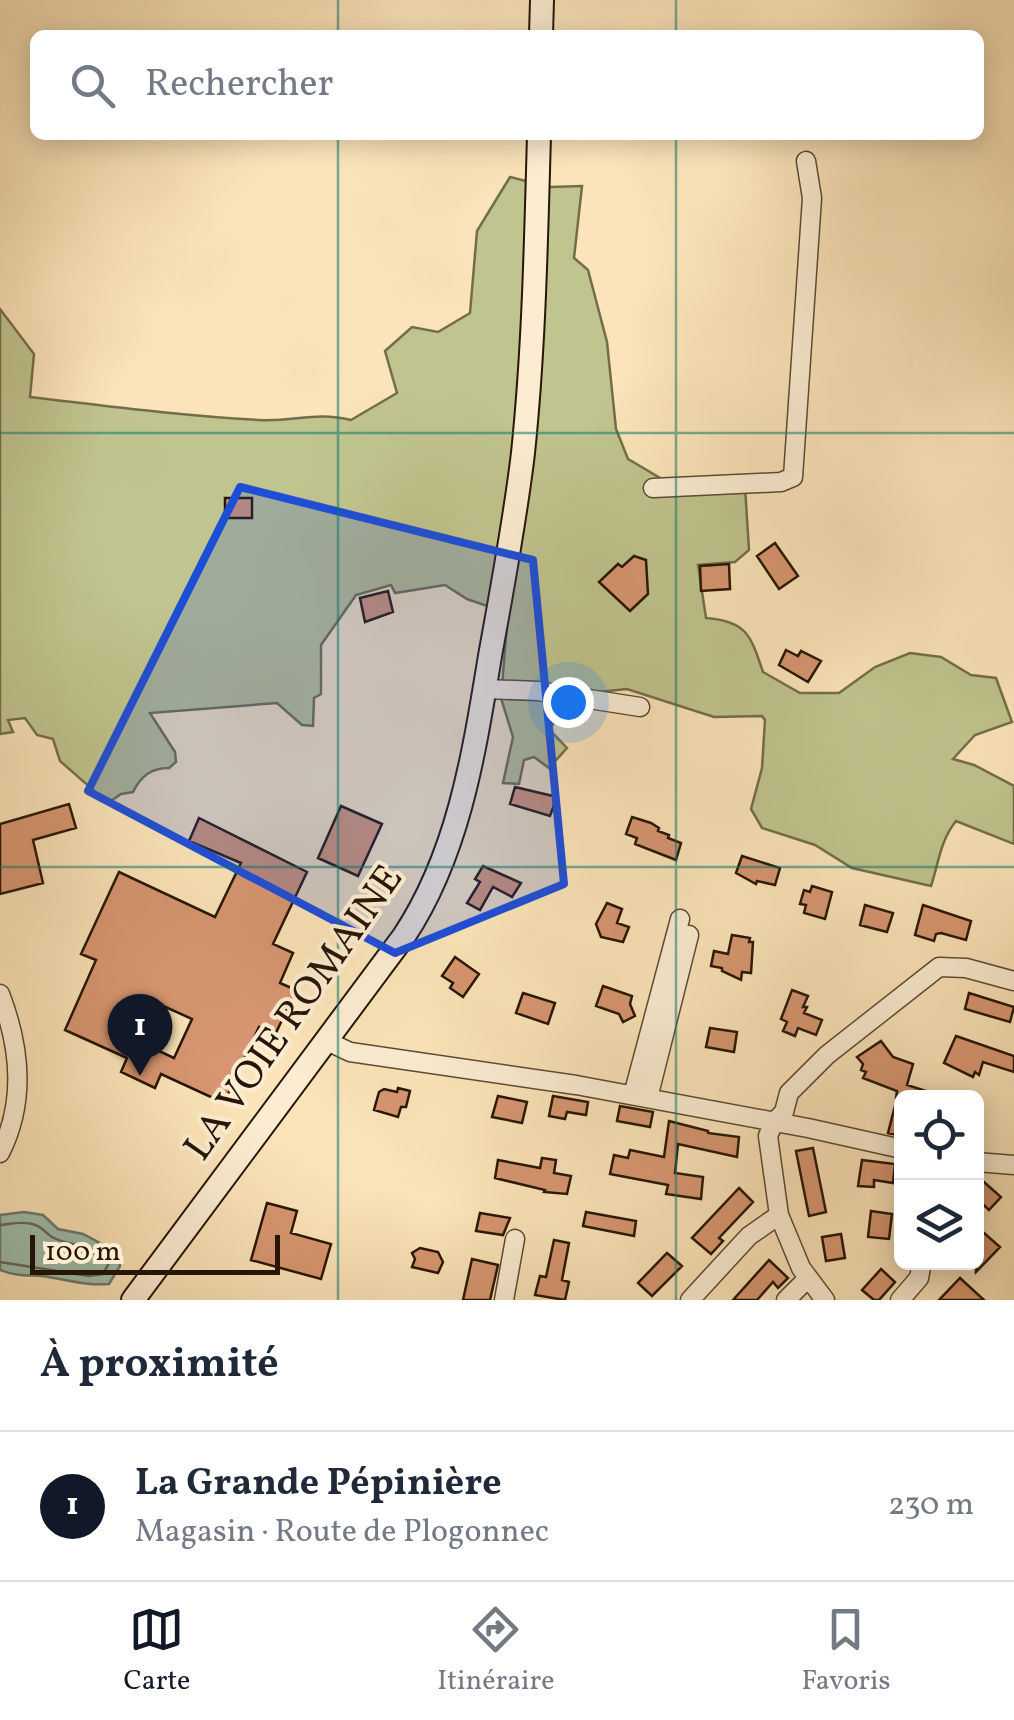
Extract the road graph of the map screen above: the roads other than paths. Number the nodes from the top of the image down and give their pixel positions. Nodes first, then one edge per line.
1 (542, 0) edge
2 (541, 30) edge
3 (538, 140) edge
4 (806, 161) dead end
5 (654, 488) dead end
6 (485, 689) junction
7 (640, 707) dead end
8 (684, 927) dead end
9 (1014, 981) edge
10 (0, 994) edge
11 (327, 1041) junction
12 (640, 1096) junction
13 (774, 1122) junction
14 (894, 1147) edge
15 (0, 1153) edge
16 (984, 1163) edge
17 (1014, 1165) edge
18 (779, 1215) junction
19 (516, 1239) dead end
20 (920, 1270) edge
21 (153, 1275) junction
22 (807, 1278) junction
23 (133, 1300) edge
24 (154, 1300) edge
25 (504, 1300) edge
26 (690, 1300) edge
27 (786, 1300) edge
28 (825, 1300) edge
29 (900, 1300) edge

1 - 2 street
3 - 6 street, LA VOIE ROMAINE
4 - 5 street
6 - 7 street
6 - 11 street, LA VOIE ROMAINE
8 - 12 street
9 - 13 street
10 - 15 street
11 - 12 street
11 - 21 street, LA VOIE ROMAINE
12 - 13 street
13 - 14 street
13 - 18 street
16 - 17 street
18 - 22 street
18 - 26 street
19 - 25 street
20 - 29 street
21 - 23 street, LA VOIE ROMAINE
21 - 24 street
22 - 27 street
22 - 28 street

